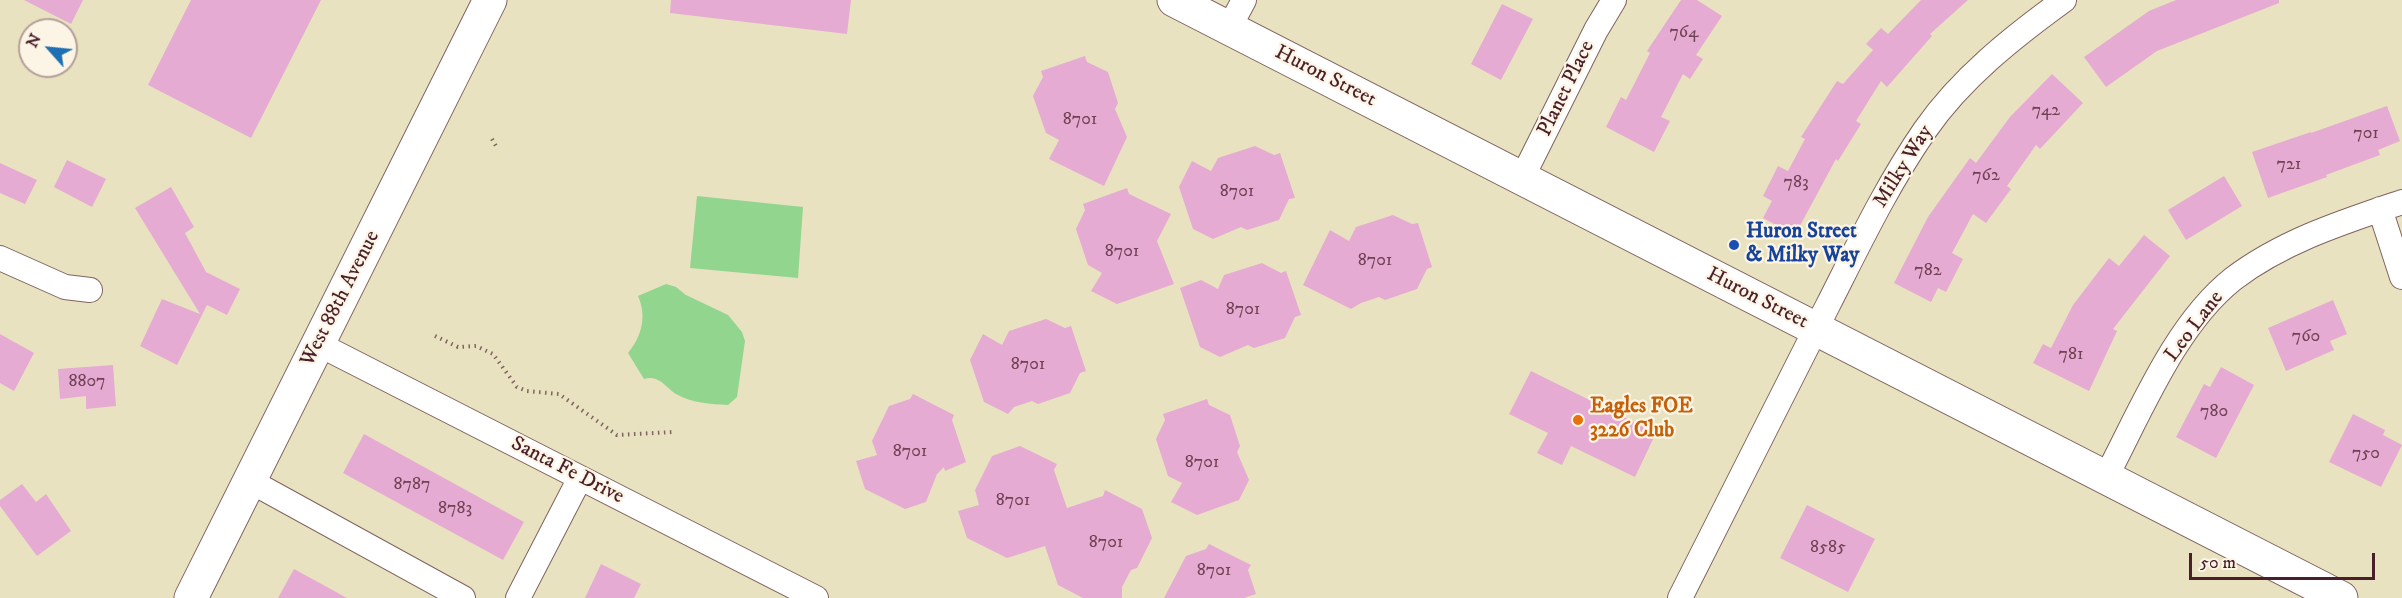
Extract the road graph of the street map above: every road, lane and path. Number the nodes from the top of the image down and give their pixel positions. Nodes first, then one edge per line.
1 (490, 0) edge
2 (1174, 0) edge
3 (1244, 0) edge
4 (1614, 0) edge
5 (2064, 0) edge
6 (1229, 28) junction
7 (492, 139) dead end
8 (496, 146) dead end
9 (1522, 178) junction
10 (2391, 205) edge
11 (0, 258) edge
12 (2402, 277) edge
13 (90, 290) dead end
14 (1815, 329) junction
15 (435, 336) dead end
16 (318, 344) junction
17 (673, 432) dead end
18 (2106, 477) junction
19 (580, 478) junction
20 (249, 481) junction
21 (191, 598) edge
22 (463, 598) edge
23 (518, 598) edge
24 (816, 598) edge
25 (1680, 598) edge
26 (2341, 598) edge

1 - 16 main road, West 88th Avenue
2 - 6 main road, Huron Street
3 - 6 street
4 - 9 street, Planet Place
5 - 14 street, Milky Way
6 - 9 main road, Huron Street
7 - 8 path
9 - 14 main road, Huron Street
10 - 12 street
10 - 18 street, Leo Lane
11 - 13 street
14 - 18 main road, Huron Street
14 - 25 street, Milky Way
15 - 17 path
16 - 19 street, Santa Fe Drive
16 - 20 main road, West 88th Avenue
18 - 26 main road, Huron Street
19 - 23 street
19 - 24 street, Santa Fe Drive
20 - 21 main road, West 88th Avenue
20 - 22 street

